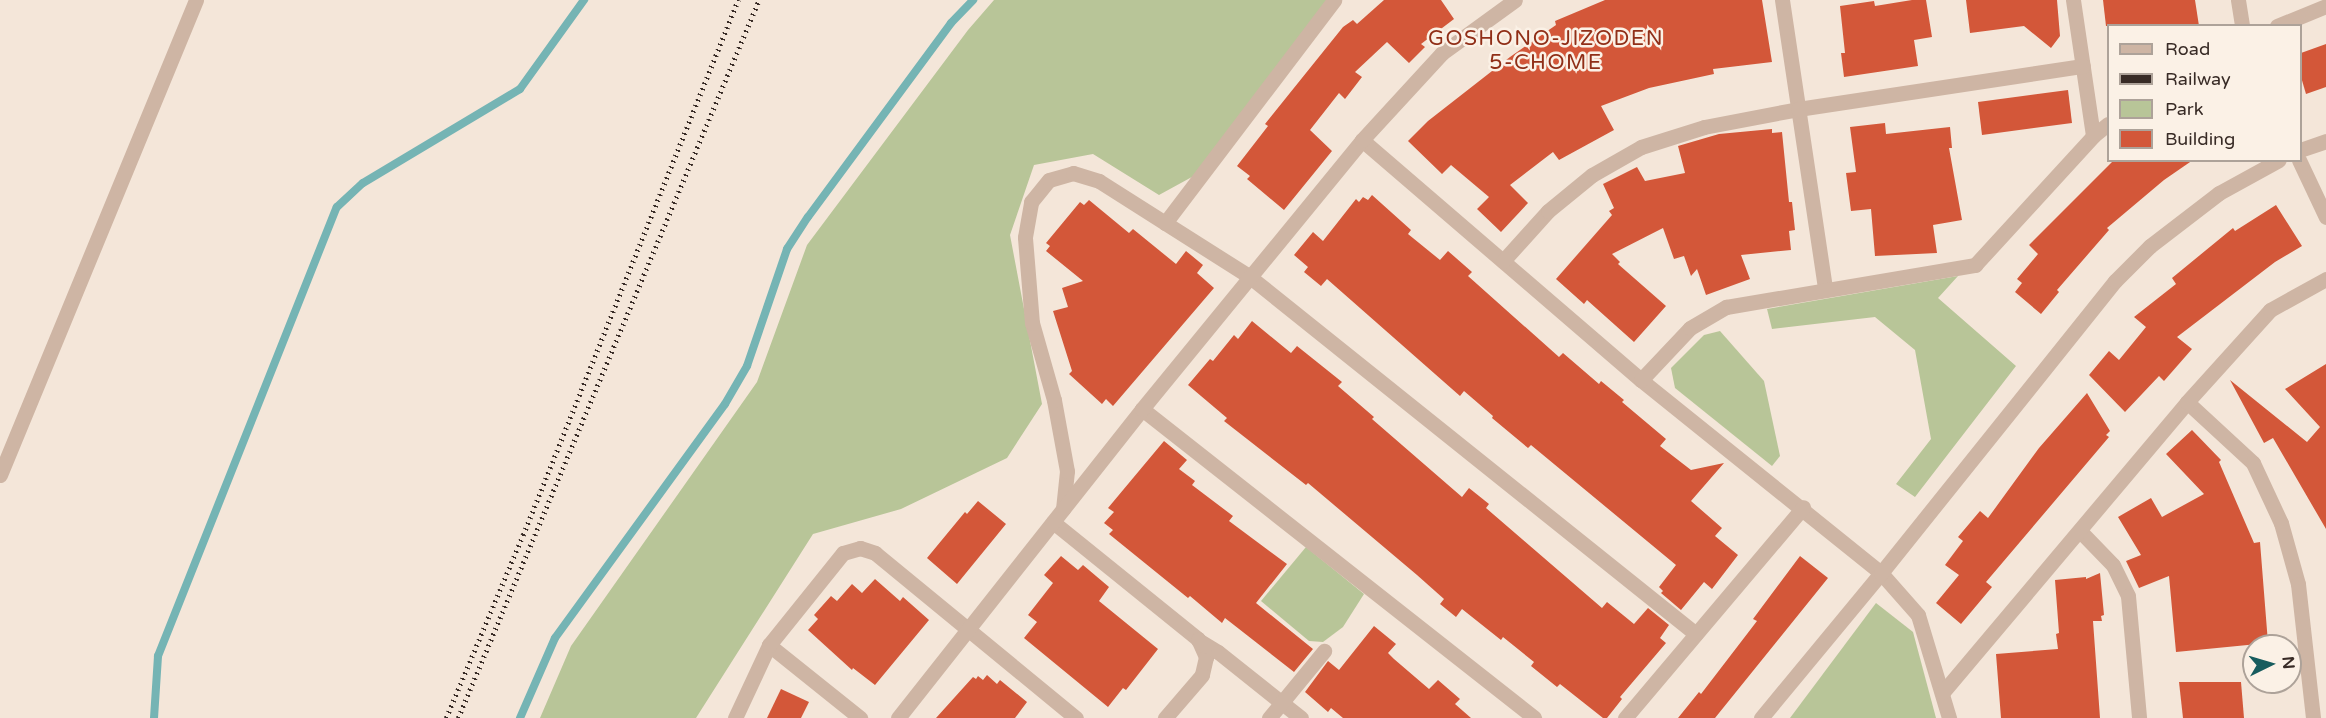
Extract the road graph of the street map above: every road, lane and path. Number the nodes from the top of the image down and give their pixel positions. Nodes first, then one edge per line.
1 (196, 0) edge
2 (1334, 0) edge
3 (1515, 0) edge
4 (1782, 0) edge
5 (2073, 0) edge
6 (2238, 0) edge
7 (2326, 6) edge
8 (2242, 24) edge
9 (2282, 24) edge
10 (2083, 66) junction
11 (1798, 109) junction
12 (2107, 126) edge
13 (2093, 136) junction
14 (1362, 140) junction
15 (2326, 141) edge
16 (2302, 150) edge
17 (2275, 162) edge
18 (2300, 162) edge
19 (2326, 217) edge
20 (1165, 223) junction
21 (1503, 261) junction
22 (1250, 277) junction
23 (2326, 279) edge
24 (1825, 289) junction
25 (1641, 380) junction
26 (2187, 402) junction
27 (1142, 409) junction
28 (0, 475) edge
29 (1803, 507) junction
30 (1063, 510) junction
31 (1053, 522) junction
32 (2080, 531) junction
33 (1881, 573) junction
34 (966, 630) junction
35 (1696, 634) junction
36 (1198, 639) junction
37 (769, 645) junction
38 (1324, 651) dead end
39 (1943, 692) junction
40 (1282, 702) junction
41 (735, 718) edge
42 (860, 718) edge
43 (898, 718) edge
44 (1076, 718) edge
45 (1165, 718) edge
46 (1269, 718) edge
47 (1301, 718) edge
48 (1534, 718) edge
49 (1626, 718) edge
50 (1761, 718) edge
51 (1949, 718) edge
52 (2139, 718) edge
53 (2313, 718) edge

1 - 28 street
2 - 20 street
3 - 14 street
4 - 11 street
5 - 10 street
6 - 8 street
7 - 9 street
10 - 11 street
10 - 13 street
11 - 21 street
11 - 24 street
12 - 13 street
13 - 24 street
14 - 21 street
14 - 22 street
15 - 16 street
17 - 33 street
18 - 19 street
20 - 22 street
20 - 30 street
21 - 25 street
22 - 27 street
22 - 35 street
23 - 26 street
24 - 25 street
25 - 29 street
26 - 32 street
26 - 53 street
27 - 30 street
27 - 48 street
29 - 33 street
29 - 35 street
30 - 31 street
31 - 34 street
31 - 36 street
32 - 39 street
32 - 52 street
33 - 39 street
33 - 50 street
34 - 37 street
34 - 43 street
34 - 44 street
35 - 49 street
36 - 40 street
36 - 45 street
37 - 41 street
37 - 42 street
38 - 40 street
39 - 51 street
40 - 46 street
40 - 47 street

